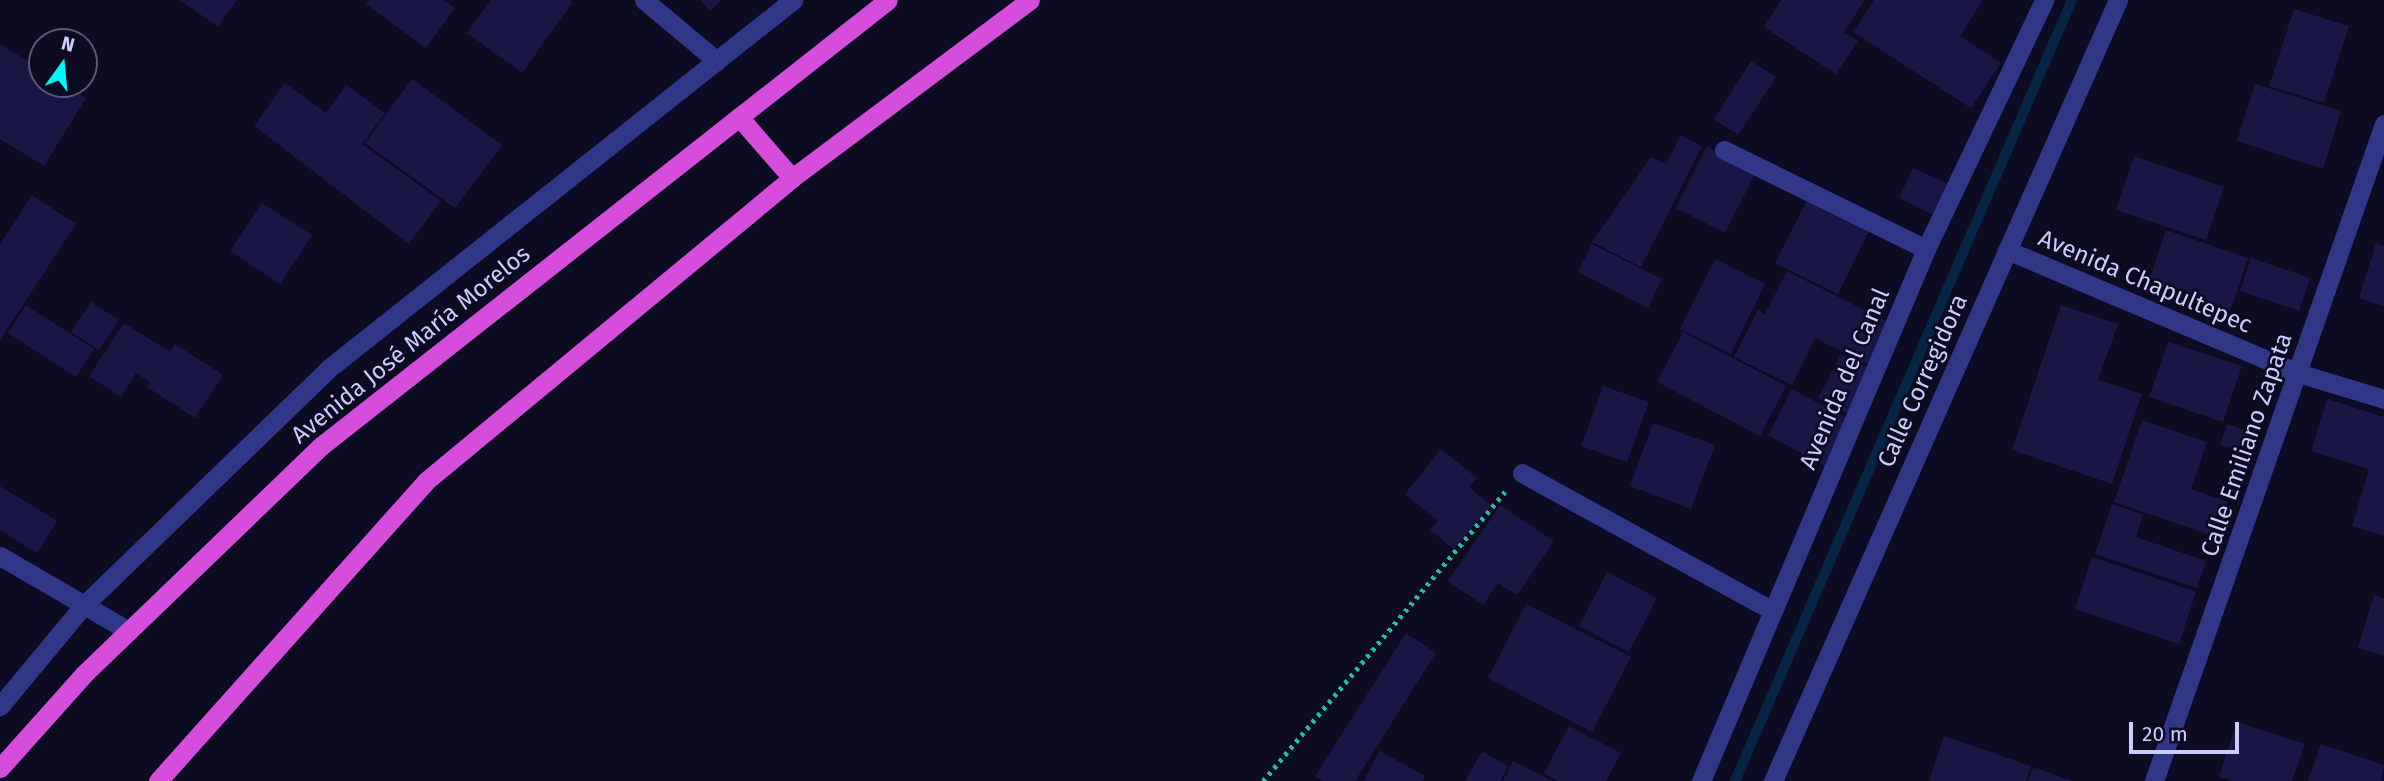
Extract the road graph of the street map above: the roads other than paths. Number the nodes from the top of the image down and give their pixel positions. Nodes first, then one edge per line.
1 (644, 0) edge
2 (793, 0) edge
3 (888, 0) edge
4 (1030, 0) edge
5 (2044, 0) edge
6 (2118, 0) edge
7 (717, 61) junction
8 (739, 117) junction
9 (2384, 124) edge
10 (1724, 149) dead end
11 (792, 178) junction
12 (1926, 249) junction
13 (2007, 250) junction
14 (2298, 373) junction
15 (2384, 398) edge
16 (1522, 473) road end
17 (0, 556) edge
18 (84, 605) junction
19 (1773, 611) junction
20 (128, 631) junction
21 (0, 706) edge
22 (0, 768) edge
23 (1776, 780) edge
24 (158, 781) edge
25 (1701, 781) edge
26 (2154, 781) edge

1 - 7 street
2 - 7 street, Avenida José María Morelos
3 - 8 highway, Avenida José María Morelos
4 - 11 highway
5 - 12 street, Avenida del Canal
6 - 13 street, Calle Corregidora
7 - 18 street, Avenida José María Morelos
8 - 11 highway
8 - 20 highway, Avenida José María Morelos
9 - 14 street, Calle Emiliano Zapata
10 - 12 street
11 - 24 highway
12 - 19 street, Avenida del Canal
13 - 14 street, Avenida Chapultepec
13 - 23 street, Calle Corregidora
14 - 15 street, Avenida Chapultepec
14 - 26 street, Calle Emiliano Zapata
16 - 19 street
17 - 18 street
18 - 20 street
18 - 21 street, Avenida José María Morelos
19 - 25 street, Avenida del Canal
20 - 22 highway, Avenida José María Morelos

